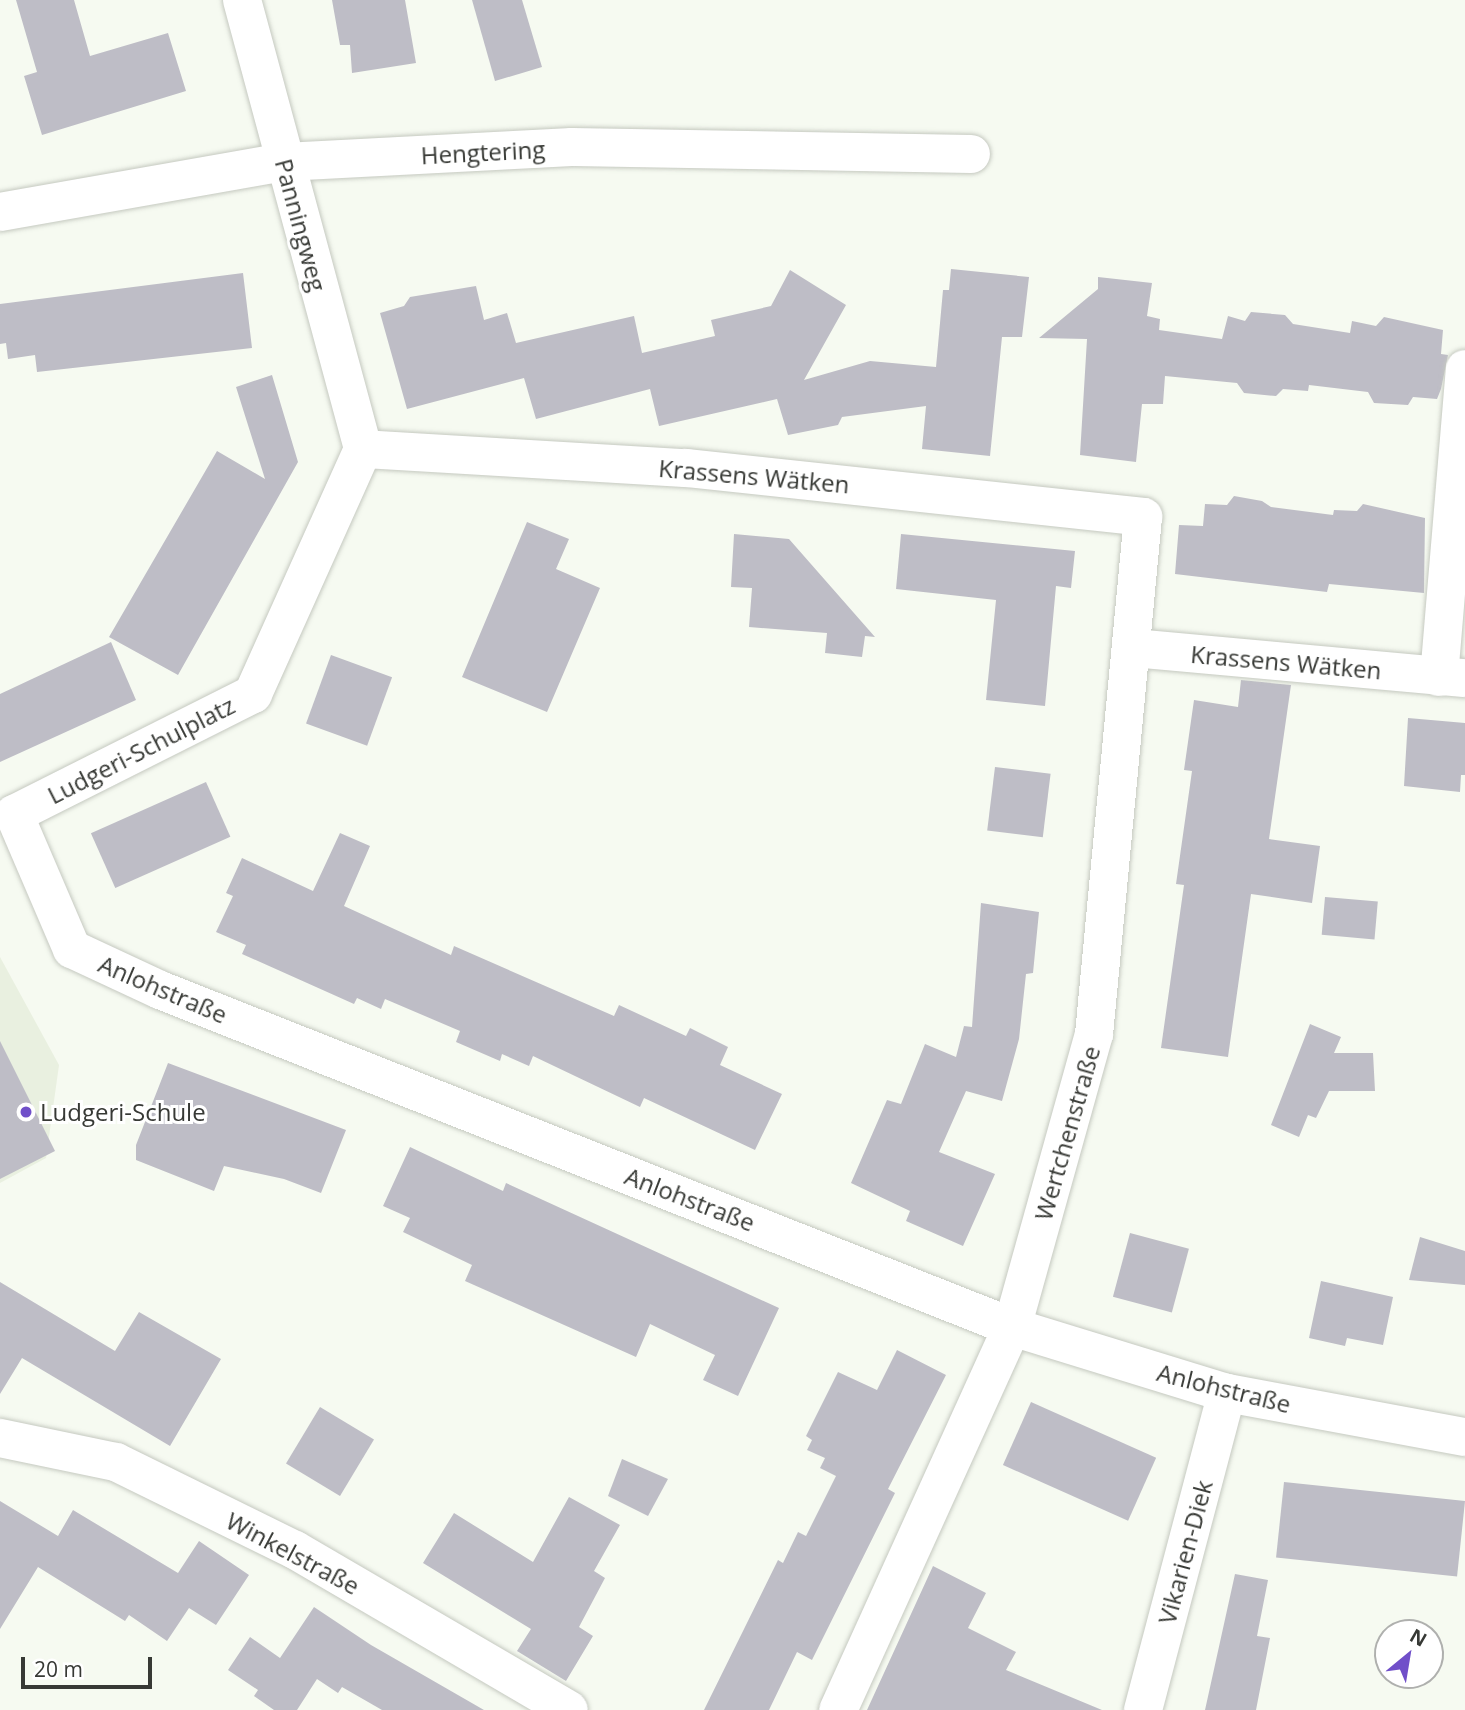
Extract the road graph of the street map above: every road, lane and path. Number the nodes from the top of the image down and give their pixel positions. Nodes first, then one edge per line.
1 (242, 0) edge
2 (971, 154) dead end
3 (284, 162) junction
4 (0, 212) edge
5 (1465, 369) edge
6 (363, 449) junction
7 (1143, 517) joint
8 (1133, 648) junction
9 (1452, 678) edge
10 (14, 814) joint
11 (1012, 1327) junction
12 (1227, 1393) junction
13 (1465, 1437) edge
14 (0, 1438) edge
15 (569, 1710) edge
16 (838, 1710) edge
17 (1143, 1710) edge

1 - 3 street, Panningweg
2 - 3 street, Hengtering
3 - 4 street, Hengtering
3 - 6 street, Panningweg
5 - 9 street, Krassens Wätken
6 - 7 street, Krassens Wätken
6 - 10 street, Ludgeri-Schulplatz
7 - 8 street, Wertchenstraße
8 - 9 street, Krassens Wätken
8 - 11 street, Wertchenstraße
10 - 11 street, Anlohstraße
11 - 12 street, Anlohstraße
11 - 16 street, Wertchenstraße
12 - 13 street, Anlohstraße
12 - 17 street, Vikarien-Diek
14 - 15 street, Winkelstraße

